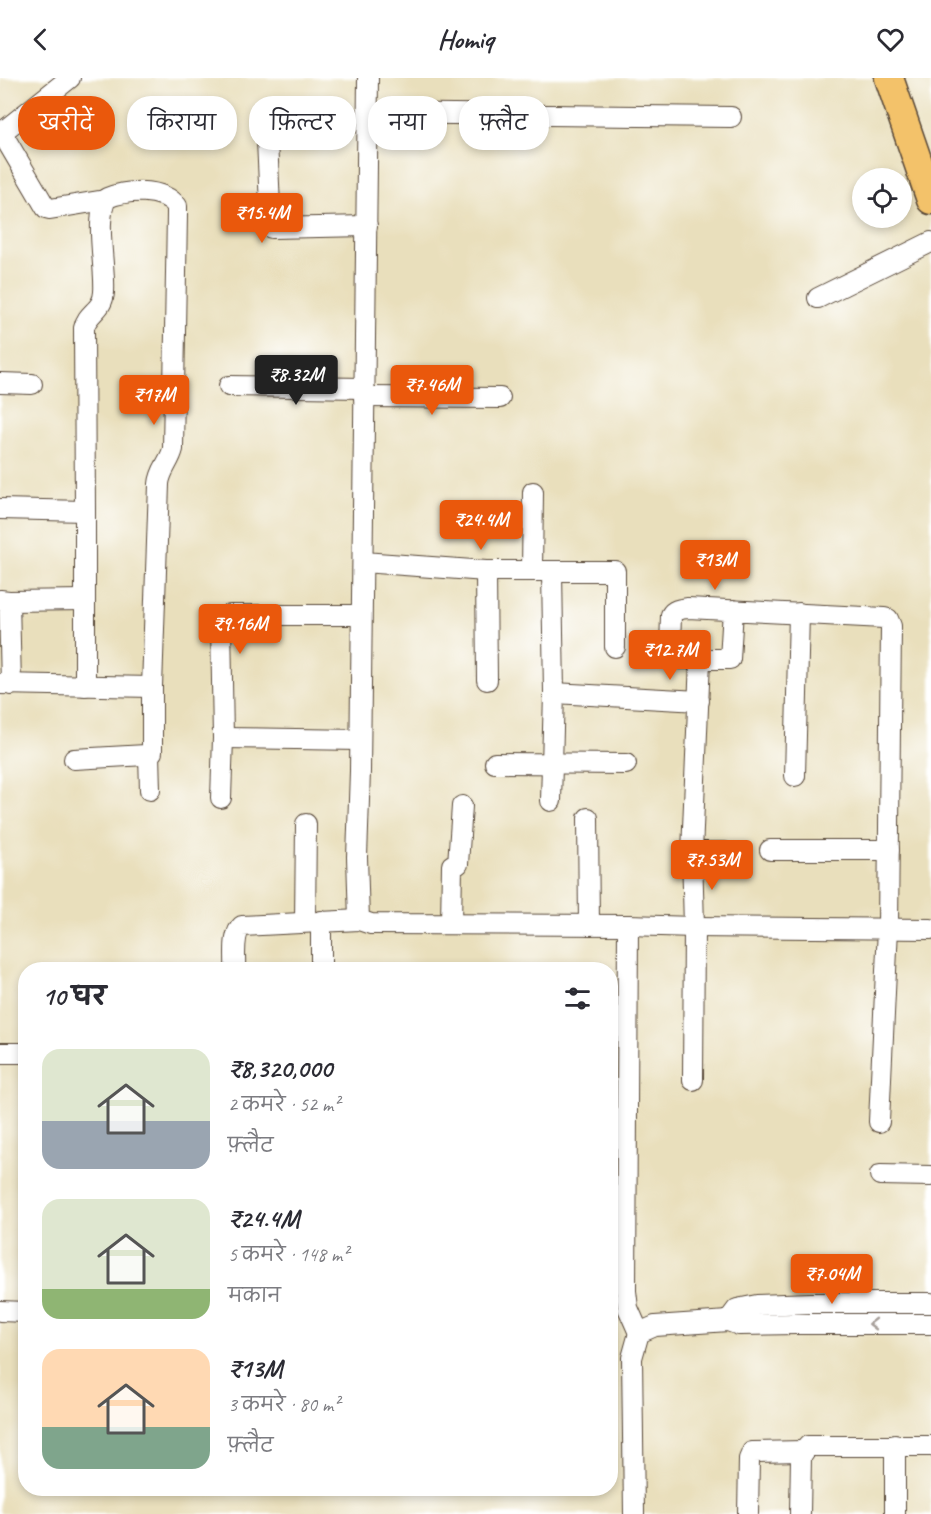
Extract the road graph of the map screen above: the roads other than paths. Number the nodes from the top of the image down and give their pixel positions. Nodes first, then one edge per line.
1 (70, 78) edge
2 (368, 78) edge
3 (889, 78) edge
4 (905, 78) edge
5 (368, 96) edge
6 (368, 113) edge
7 (447, 114) edge
8 (731, 117) dead end
9 (1, 134) edge
10 (267, 150) edge
11 (931, 155) edge
12 (105, 200) junction
13 (931, 200) edge
14 (367, 226) junction
15 (931, 242) edge
16 (818, 298) dead end
17 (0, 382) edge
18 (32, 384) dead end
19 (229, 386) dead end
20 (364, 392) junction
21 (500, 398) dead end
22 (533, 492) dead end
23 (0, 509) edge
24 (85, 511) junction
25 (363, 562) junction
26 (486, 570) junction
27 (532, 571) junction
28 (552, 572) junction
29 (84, 600) junction
30 (5, 601) edge
31 (733, 610) junction
32 (800, 613) junction
33 (361, 615) junction
34 (615, 647) dead end
35 (700, 660) junction
36 (487, 680) dead end
37 (5, 684) edge
38 (85, 686) junction
39 (152, 687) junction
40 (554, 693) junction
41 (699, 701) junction
42 (223, 738) junction
43 (360, 740) junction
44 (149, 754) junction
45 (74, 759) dead end
46 (495, 763) dead end
47 (552, 763) junction
48 (626, 764) dead end
49 (795, 776) dead end
50 (150, 790) dead end
51 (221, 798) dead end
52 (551, 801) dead end
53 (462, 806) dead end
54 (588, 818) dead end
55 (306, 824) dead end
56 (770, 850) dead end
57 (889, 850) junction
58 (692, 852) junction
59 (724, 852) dead end
60 (359, 920) junction
61 (313, 922) junction
62 (451, 924) junction
63 (589, 925) junction
64 (628, 925) junction
65 (694, 927) junction
66 (888, 928) junction
67 (931, 929) edge
68 (236, 962) edge
69 (320, 962) edge
70 (0, 1053) edge
71 (18, 1053) edge
72 (693, 1080) dead end
73 (879, 1122) dead end
74 (880, 1175) dead end
75 (931, 1176) edge
76 (619, 1235) edge
77 (931, 1303) edge
78 (0, 1311) edge
79 (18, 1312) edge
80 (728, 1321) junction
81 (931, 1324) edge
82 (639, 1333) junction
83 (895, 1445) junction
84 (931, 1446) edge
85 (803, 1451) junction
86 (634, 1514) edge
87 (748, 1514) edge
88 (800, 1514) edge
89 (895, 1514) edge

1 - 9 street
2 - 5 street
3 - 13 highway
4 - 11 highway
6 - 14 street
7 - 8 street
9 - 12 street
10 - 14 street
12 - 24 street
12 - 39 street
14 - 20 street
15 - 16 street
17 - 18 street
19 - 20 street
20 - 21 street
20 - 25 street
22 - 27 street
23 - 24 street
24 - 29 street
25 - 26 street
25 - 33 street
26 - 27 street
26 - 36 street
27 - 28 street
28 - 34 street
28 - 40 street
29 - 30 street
29 - 38 street
30 - 37 street
31 - 32 street
31 - 35 street
31 - 35 street
32 - 49 street
32 - 57 street
33 - 42 street
33 - 43 street
35 - 41 street
37 - 38 street
38 - 39 street
39 - 44 street
40 - 41 street
40 - 47 street
41 - 58 street
42 - 43 street
42 - 51 street
43 - 60 street
44 - 45 street
44 - 50 street
46 - 47 street
47 - 48 street
47 - 52 street
53 - 62 street
54 - 63 street
55 - 61 street
56 - 57 street
57 - 66 street
58 - 59 street
58 - 65 street
60 - 61 street
60 - 62 street
61 - 68 street
61 - 69 street
62 - 63 street
63 - 64 street
64 - 65 street
64 - 76 street
65 - 66 street
65 - 72 street
66 - 67 street
66 - 73 street
70 - 71 street
74 - 75 street
76 - 82 street
77 - 80 street
78 - 79 street
81 -> 80 street
80 - 82 street
82 - 86 street
83 - 84 street
83 - 85 street
83 - 89 street
85 - 87 street
85 - 88 street

